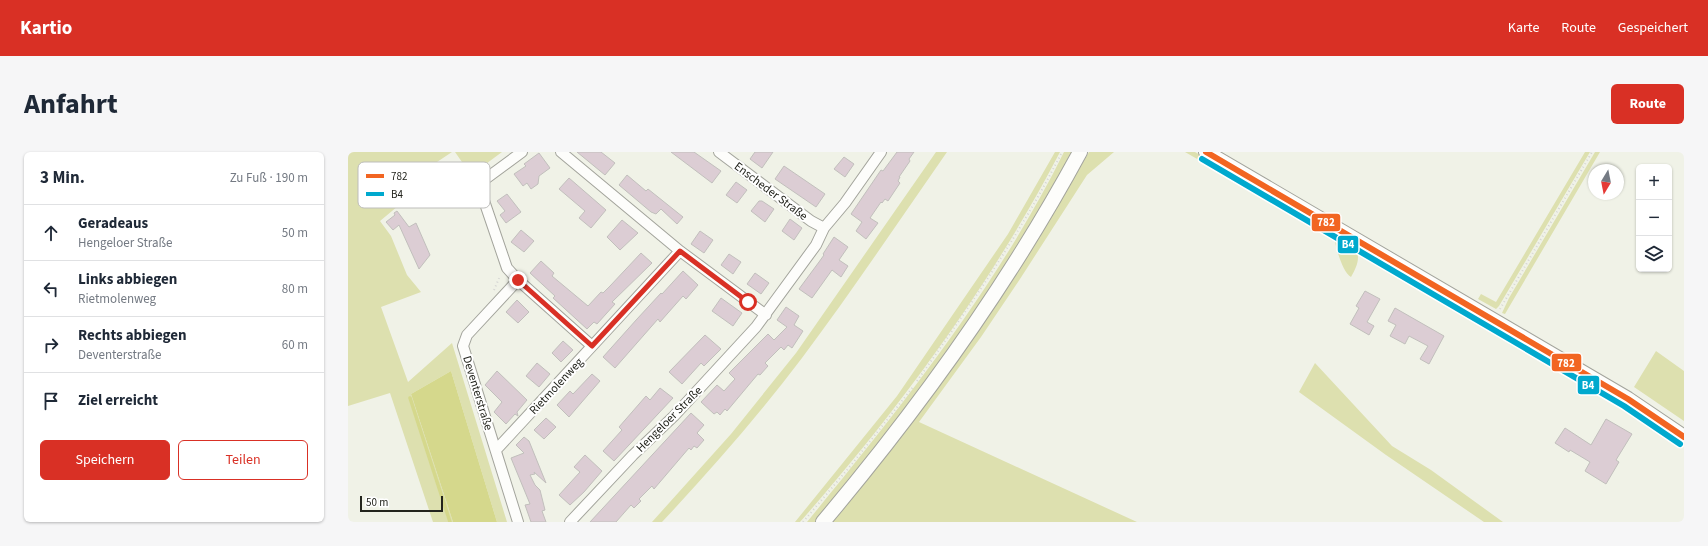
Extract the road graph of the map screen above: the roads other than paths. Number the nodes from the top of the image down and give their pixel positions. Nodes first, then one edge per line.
1 (522, 152) edge
2 (561, 152) edge
3 (719, 152) edge
4 (881, 152) edge
5 (1080, 152) edge
6 (1206, 152) edge
7 (490, 176) edge
8 (486, 208) edge
9 (824, 228) junction
10 (680, 251) junction
11 (518, 280) junction
12 (766, 315) junction
13 (592, 346) junction
14 (1684, 437) edge
15 (496, 450) junction
16 (518, 522) edge
17 (570, 522) edge
18 (823, 522) edge

1 - 7 street
2 - 10 street
3 - 9 street, Enscheder Straße
4 - 9 street
5 - 18 main road
6 - 14 main road
8 - 11 street
9 - 12 street, Hengeloer Straße
10 - 12 street
10 - 13 street, Rietmolenweg
11 - 13 street
11 - 15 street, Deventerstraße
12 - 17 street, Hengeloer Straße
13 - 15 street, Rietmolenweg
15 - 16 street, Deventerstraße

